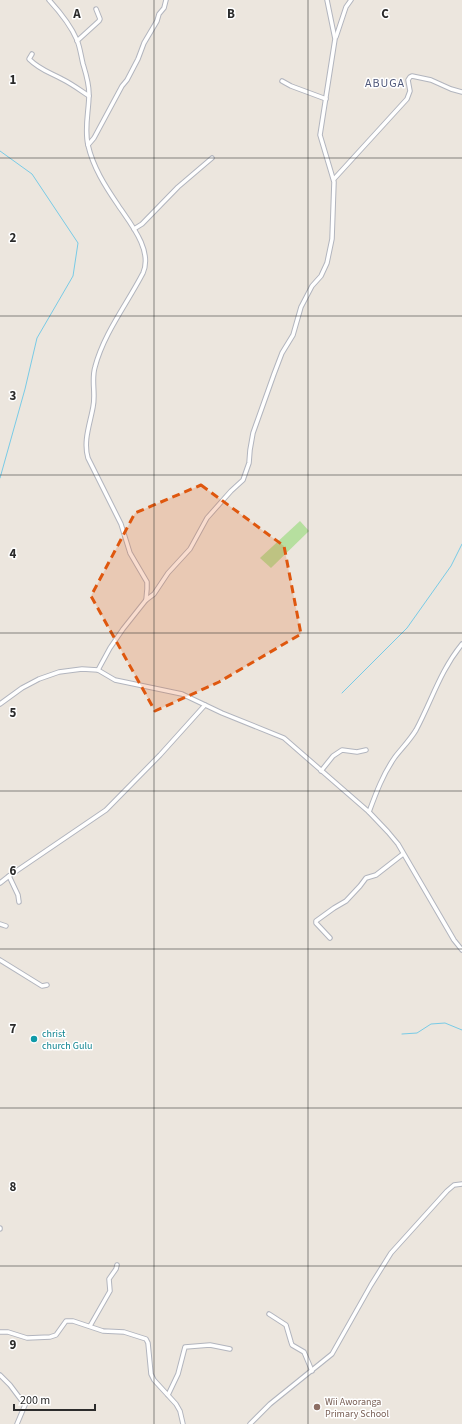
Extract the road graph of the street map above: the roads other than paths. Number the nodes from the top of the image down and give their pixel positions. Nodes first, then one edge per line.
1 (49, 0) edge
2 (166, 0) edge
3 (327, 0) edge
4 (351, 0) edge
5 (96, 9) dead end
6 (335, 39) junction
7 (77, 41) junction
8 (32, 54) dead end
9 (282, 81) dead end
10 (462, 92) edge
11 (89, 96) junction
12 (326, 99) junction
13 (88, 145) junction
14 (212, 158) dead end
15 (334, 179) junction
16 (134, 229) junction
17 (146, 600) junction
18 (462, 644) edge
19 (98, 670) junction
20 (0, 704) edge
21 (205, 705) junction
22 (366, 750) dead end
23 (321, 771) junction
24 (369, 812) junction
25 (403, 854) junction
26 (9, 876) junction
27 (0, 883) edge
28 (19, 902) dead end
29 (0, 924) edge
30 (6, 926) dead end
31 (330, 938) dead end
32 (462, 950) edge
33 (0, 960) edge
34 (47, 985) dead end
35 (462, 1184) edge
36 (117, 1265) dead end
37 (269, 1314) dead end
38 (90, 1326) junction
39 (0, 1332) edge
40 (230, 1349) dead end
41 (312, 1371) junction
42 (0, 1376) edge
43 (168, 1395) junction
44 (17, 1424) edge
45 (183, 1424) edge
46 (250, 1424) edge

1 - 7 street
2 - 13 street
3 - 6 street
4 - 6 street
5 - 7 street
6 - 12 street
7 - 11 street
8 - 11 street
9 - 12 street
10 - 15 street
11 - 13 street
12 - 15 street
13 - 16 street
14 - 16 street
15 - 17 street
16 - 17 street
17 - 19 street
18 - 24 street
19 - 20 street
19 - 21 street
21 - 23 street
21 - 26 street
22 - 23 street
23 - 24 street
24 - 25 street
25 - 31 street
25 - 32 street
26 - 27 street
26 - 28 street
29 - 30 street
33 - 34 street
35 - 41 street
36 - 38 street
37 - 41 street
38 - 39 street
38 - 43 street
40 - 43 street
41 - 46 street
42 - 44 street
43 - 45 street

